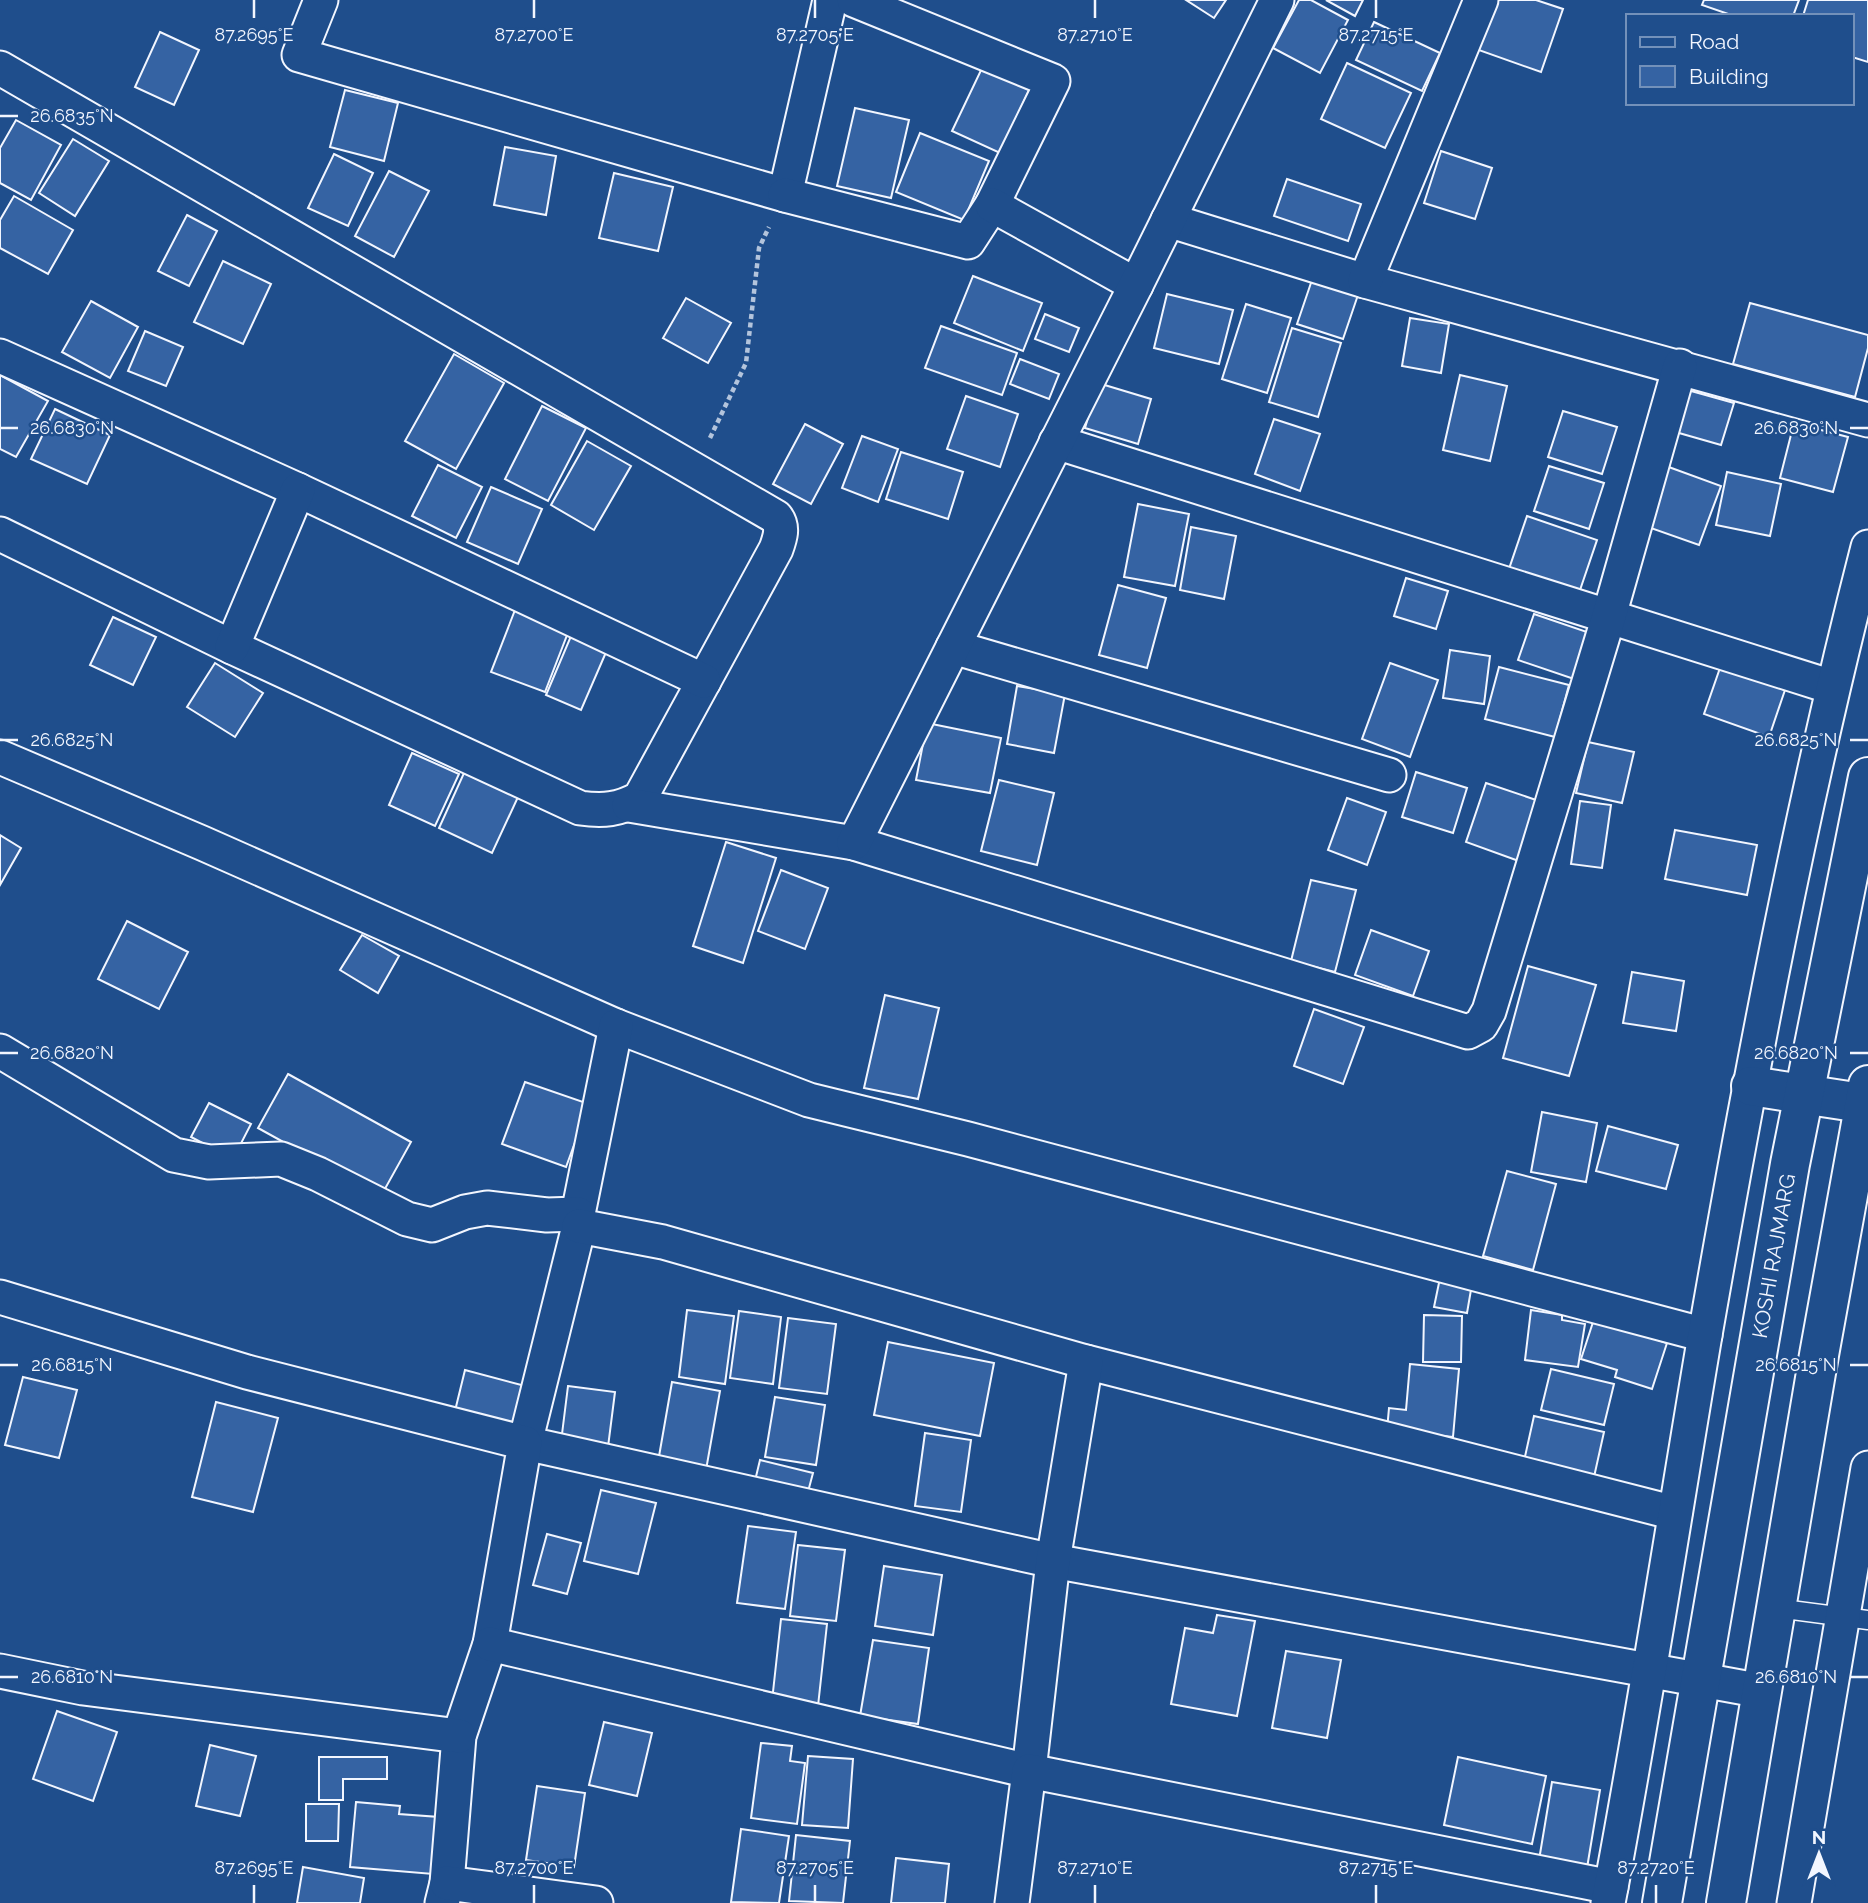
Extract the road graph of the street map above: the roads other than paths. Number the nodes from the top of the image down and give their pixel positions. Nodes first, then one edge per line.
1 (321, 0) edge
2 (830, 0) edge
3 (855, 0) edge
4 (1277, 0) edge
5 (1480, 0) edge
6 (0, 68) edge
7 (785, 195) junction
8 (992, 205) junction
9 (1168, 219) junction
10 (1365, 281) junction
11 (1136, 285) junction
12 (0, 356) edge
13 (1681, 366) junction
14 (1868, 420) edge
15 (1056, 442) junction
16 (298, 490) junction
17 (0, 534) edge
18 (1868, 547) edge
19 (1609, 616) junction
20 (232, 647) junction
21 (953, 647) junction
22 (704, 681) junction
23 (1832, 687) junction
24 (0, 757) edge
25 (1389, 775) dead end
26 (1868, 777) edge
27 (629, 805) junction
28 (854, 843) junction
29 (616, 1026) junction
30 (0, 1051) edge
31 (1751, 1086) junction
32 (1803, 1094) junction
33 (1867, 1097) edge
34 (578, 1220) junction
35 (0, 1297) edge
36 (1705, 1335) junction
37 (1086, 1362) junction
38 (526, 1443) junction
39 (1868, 1468) edge
40 (1675, 1513) junction
41 (1053, 1562) junction
42 (1776, 1608) junction
43 (1855, 1618) edge
44 (489, 1644) junction
45 (0, 1671) edge
46 (1648, 1671) junction
47 (1701, 1681) junction
48 (1762, 1691) junction
49 (459, 1736) junction
50 (1029, 1771) junction
51 (444, 1893) edge
52 (1609, 1895) edge
53 (596, 1903) edge
54 (1012, 1903) edge
55 (1662, 1903) edge
56 (1726, 1903) edge
57 (1794, 1903) edge

1 - 7 street
2 - 7 street
3 - 8 street
4 - 9 street
5 - 10 street
6 - 22 street
7 - 8 street
8 - 11 street
9 - 10 street
9 - 11 street
10 - 13 street
11 - 15 street
12 - 16 street
13 - 14 street
13 - 19 street
15 - 19 street
15 - 21 street
16 - 20 street
16 - 22 street
17 - 20 street
18 - 23 street
19 - 23 street
19 - 28 street
20 - 27 street
21 - 25 street
21 - 28 street
22 - 27 street
23 - 31 street
24 - 29 street
26 - 32 main road, KOSHI RAJMARG
27 - 28 street
29 - 34 street
29 - 36 street
30 - 34 street
31 - 32 main road
31 - 36 street
32 - 33 main road
32 - 47 main road, KOSHI RAJMARG
33 - 42 main road
34 - 37 street
34 - 38 street
35 - 38 street
36 - 40 street
37 - 40 street
37 - 41 street
38 - 41 street
38 - 44 street
39 - 43 street
40 - 46 street
41 - 46 street
41 - 50 street
42 - 43 lane
42 - 48 main road
43 - 57 street
44 - 49 street
44 - 50 street
45 - 49 street
46 - 47 street
46 - 52 street
47 - 48 street
47 - 55 main road, KOSHI RAJMARG
48 - 56 main road
49 - 51 street
50 - 52 street
50 - 54 street
51 - 53 street

